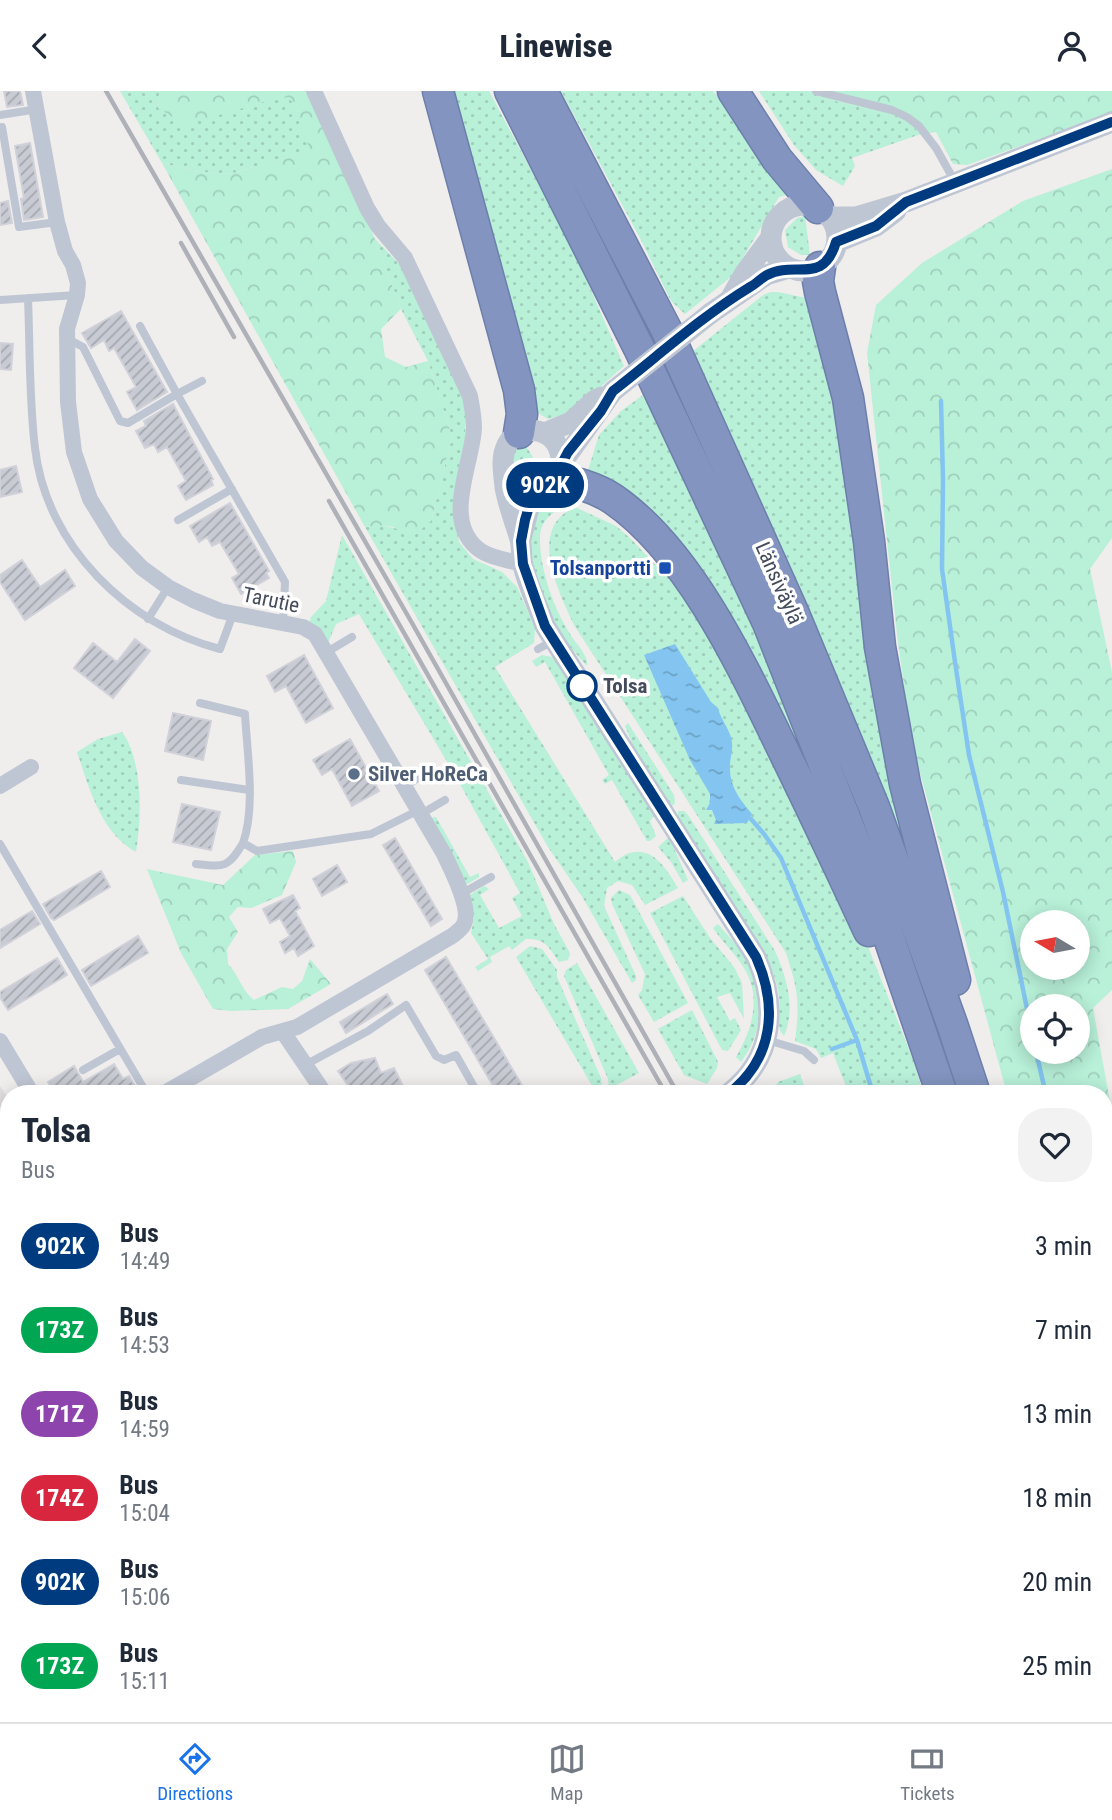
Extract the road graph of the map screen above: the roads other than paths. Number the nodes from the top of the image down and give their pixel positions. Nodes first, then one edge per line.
1 (33, 91) edge
2 (314, 91) edge
3 (438, 91) edge
4 (510, 91) edge
5 (542, 91) edge
6 (733, 91) edge
7 (816, 91) edge
8 (38, 109) junction
9 (0, 115) edge
10 (1112, 121) edge
11 (2, 127) dead end
12 (955, 182) junction
13 (906, 202) junction
14 (824, 212) junction
15 (57, 222) junction
16 (770, 239) junction
17 (836, 242) junction
18 (820, 267) junction
19 (789, 268) junction
20 (77, 295) junction
21 (28, 298) junction
22 (731, 298) junction
23 (0, 300) edge
24 (140, 326) dead end
25 (67, 339) junction
26 (201, 381) dead end
27 (613, 391) junction
28 (177, 394) junction
29 (532, 433) junction
30 (504, 465) junction
31 (551, 476) junction
32 (232, 489) junction
33 (178, 520) dead end
34 (521, 541) junction
35 (523, 564) junction
36 (168, 587) junction
37 (233, 614) junction
38 (148, 619) junction
39 (283, 624) junction
40 (352, 637) dead end
41 (327, 652) junction
42 (200, 703) dead end
43 (31, 767) dead end
44 (431, 770) dead end
45 (181, 780) dead end
46 (0, 786) edge
47 (405, 786) junction
48 (248, 790) junction
49 (445, 800) dead end
50 (420, 812) junction
51 (243, 843) junction
52 (0, 844) edge
53 (196, 864) dead end
54 (491, 877) dead end
55 (461, 894) junction
56 (283, 1032) junction
57 (766, 1040) junction
58 (0, 1041) edge
59 (120, 1049) junction
60 (814, 1060) dead end
61 (305, 1065) junction
62 (83, 1070) dead end
63 (27, 1085) edge
64 (142, 1085) edge
65 (188, 1085) edge
66 (314, 1085) edge
67 (473, 1085) edge
68 (737, 1085) edge
69 (940, 1085) edge
70 (940, 1085) edge
71 (974, 1085) edge
72 (976, 1085) edge

1 - 8 street, Tarutie
2 - 35 street
3 - 29 highway
4 - 69 highway, Länsiväylä
5 - 71 highway, Länsiväylä
6 - 14 highway
7 - 12 lane
8 - 9 lane
8 - 15 street, Tarutie
10 - 12 street
11 - 15 lane
12 - 13 street
13 - 14 street
13 - 17 street
14 - 16 street
14 - 17 street
15 - 20 street, Tarutie
16 - 19 street
16 - 22 street
17 - 18 street
18 - 19 street
18 - 72 highway
19 - 22 street
20 - 21 lane
20 - 25 street, Tarutie
21 - 23 lane
21 - 38 lane
22 - 27 street, bridge
24 - 28 lane
25 - 28 lane
25 - 36 street, Tarutie
26 - 28 lane
27 - 29 street
27 - 31 street
28 - 32 lane
29 - 30 street
29 - 31 street
30 - 31 street
30 - 34 street
31 - 34 street
31 - 70 highway
32 - 33 lane
32 - 39 lane
34 - 35 street
35 - 57 street
36 - 37 street, Tarutie
36 - 38 lane
37 - 38 lane
37 - 39 street, Tarutie
39 - 41 street, Tarutie
40 - 41 lane
41 - 47 street, Tarutie
42 - 48 lane
43 - 46 street
44 - 47 lane
45 - 48 lane
47 - 50 street, Tarutie
48 - 51 lane
49 - 50 lane
50 - 51 lane
50 - 55 street, Tarutie
51 - 53 lane
52 - 59 lane
54 - 55 lane
55 - 56 street, Tarutie
56 - 61 street
56 - 65 street, Tarutie
57 - 60 lane
57 - 68 street
58 - 63 street
59 - 62 lane
59 - 64 lane
61 - 66 street
61 - 67 lane

